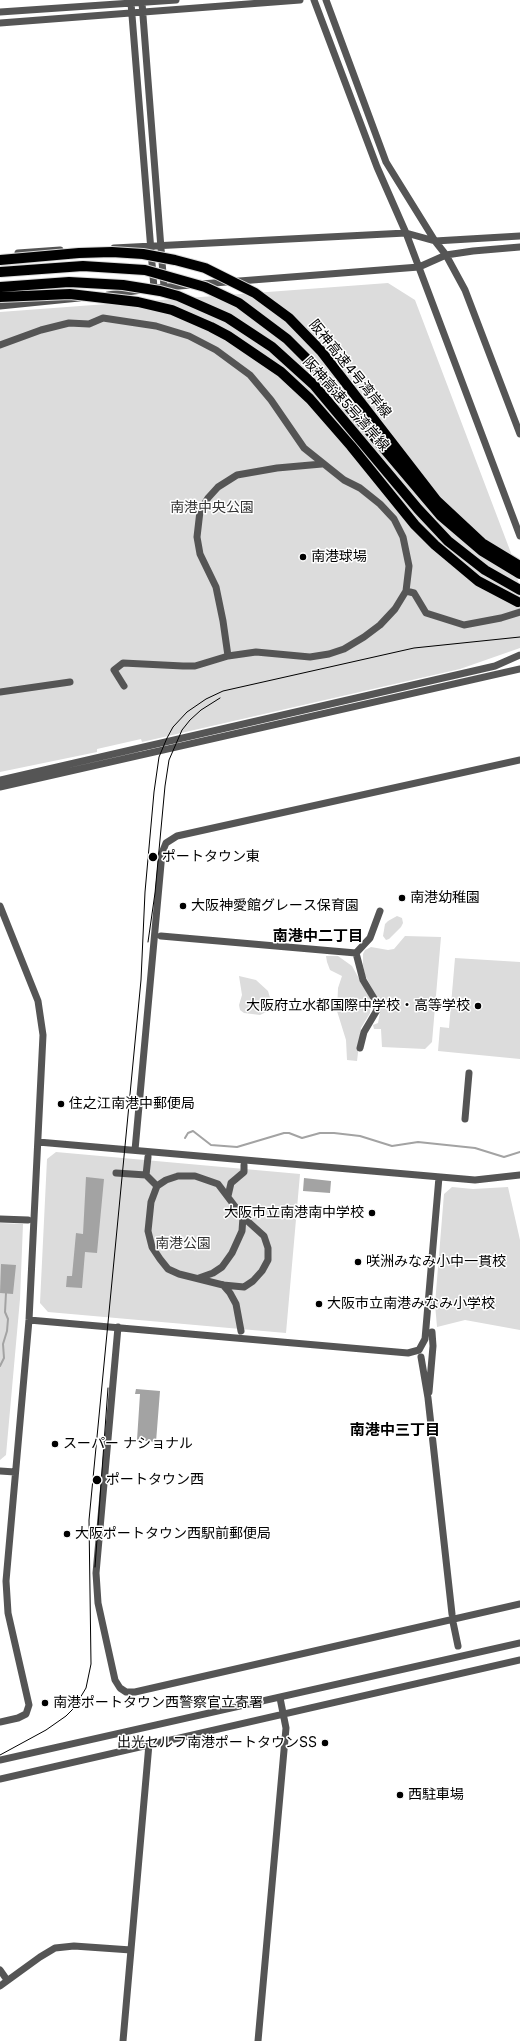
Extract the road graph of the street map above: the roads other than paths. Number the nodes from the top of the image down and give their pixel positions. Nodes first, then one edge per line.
1 (176, 0) edge
2 (300, 0) edge
3 (314, 0) edge
4 (326, 0) edge
5 (142, 2) junction
6 (131, 3) junction
7 (0, 12) edge
8 (142, 12) junction
9 (132, 13) junction
10 (0, 23) edge
11 (406, 233) junction
12 (520, 236) edge
13 (435, 241) junction
14 (150, 246) junction
15 (160, 246) junction
16 (520, 247) edge
17 (0, 255) edge
18 (446, 255) junction
19 (0, 260) edge
20 (419, 267) junction
21 (0, 272) edge
22 (0, 287) edge
23 (164, 287) junction
24 (154, 288) junction
25 (0, 297) edge
26 (0, 306) edge
27 (0, 345) edge
28 (520, 434) edge
29 (322, 464) junction
30 (520, 536) edge
31 (520, 566) edge
32 (520, 574) edge
33 (520, 590) edge
34 (406, 591) junction
35 (519, 607) edge
36 (520, 655) edge
37 (228, 656) junction
38 (520, 669) edge
39 (70, 682) dead end
40 (124, 686) dead end
41 (0, 692) edge
42 (520, 760) edge
43 (0, 780) edge
44 (0, 786) edge
45 (0, 906) edge
46 (380, 911) dead end
47 (161, 936) dead end
48 (356, 953) junction
49 (360, 1048) dead end
50 (469, 1073) dead end
51 (465, 1120) dead end
52 (38, 1142) junction
53 (135, 1150) junction
54 (148, 1157) dead end
55 (244, 1165) dead end
56 (116, 1173) dead end
57 (146, 1175) junction
58 (520, 1175) edge
59 (439, 1178) junction
60 (231, 1183) junction
61 (218, 1184) junction
62 (157, 1186) junction
63 (228, 1196) junction
64 (243, 1217) junction
65 (0, 1219) edge
66 (28, 1220) dead end
67 (199, 1278) junction
68 (223, 1285) junction
69 (29, 1320) junction
70 (118, 1327) junction
71 (241, 1332) dead end
72 (432, 1332) dead end
73 (421, 1357) dead end
74 (428, 1398) junction
75 (0, 1471) edge
76 (15, 1472) junction
77 (520, 1604) edge
78 (452, 1614) dead end
79 (453, 1622) dead end
80 (520, 1643) edge
81 (458, 1646) dead end
82 (520, 1660) edge
83 (280, 1698) junction
84 (284, 1714) junction
85 (0, 1722) edge
86 (149, 1744) junction
87 (0, 1760) edge
88 (0, 1779) edge
89 (131, 1950) junction
90 (0, 1970) edge
91 (8, 1980) junction
92 (0, 1986) edge
93 (124, 2041) edge
94 (258, 2041) edge

1 - 5 street
2 - 8 street
3 - 11 street
4 - 13 street
5 - 6 street
5 - 8 street
6 - 7 street
6 - 9 street
8 - 9 street
8 - 15 street
9 - 10 street
9 - 14 street
11 - 13 street
11 - 15 street
11 - 20 street
12 - 13 street
13 - 18 street
14 - 15 street
14 - 17 street
14 - 24 street
15 - 23 street
16 - 18 street
18 - 20 street
18 - 28 street
19 - 31 highway, 阪神高速4号湾岸線, bridge
20 - 23 street
20 - 30 street
21 - 32 highway, 阪神高速5号湾岸線, bridge
22 - 33 highway, 阪神高速5号湾岸線, bridge
23 - 24 street
24 - 26 street
25 - 35 highway, bridge
27 - 29 street
29 - 34 street
29 - 37 street
34 - 35 street
34 - 37 street
36 - 43 street
37 - 40 street
38 - 44 street
39 - 41 street
42 - 53 street
45 - 52 street
46 - 48 street
47 - 48 street
48 - 49 street
50 - 51 street
52 - 53 street
52 - 69 street
53 - 59 street
54 - 57 street
55 - 60 street
56 - 57 street
57 - 62 street
58 - 59 street
59 - 70 street
60 - 61 street
60 - 63 street
61 - 62 street
61 - 63 street
62 - 67 street
63 - 64 street
64 - 67 street
64 - 68 street
65 - 66 street
67 - 68 street
68 - 71 street
69 - 70 street
69 - 76 street
70 - 77 street
72 - 74 street
73 - 74 street
74 - 78 street
75 - 76 street
76 - 85 street
79 - 81 street
80 - 83 street
82 - 84 street
83 - 84 street
83 - 87 street
84 - 86 street
84 - 94 street
86 - 88 street
86 - 89 street
89 - 91 street
89 - 93 street
90 - 91 street
91 - 92 street

